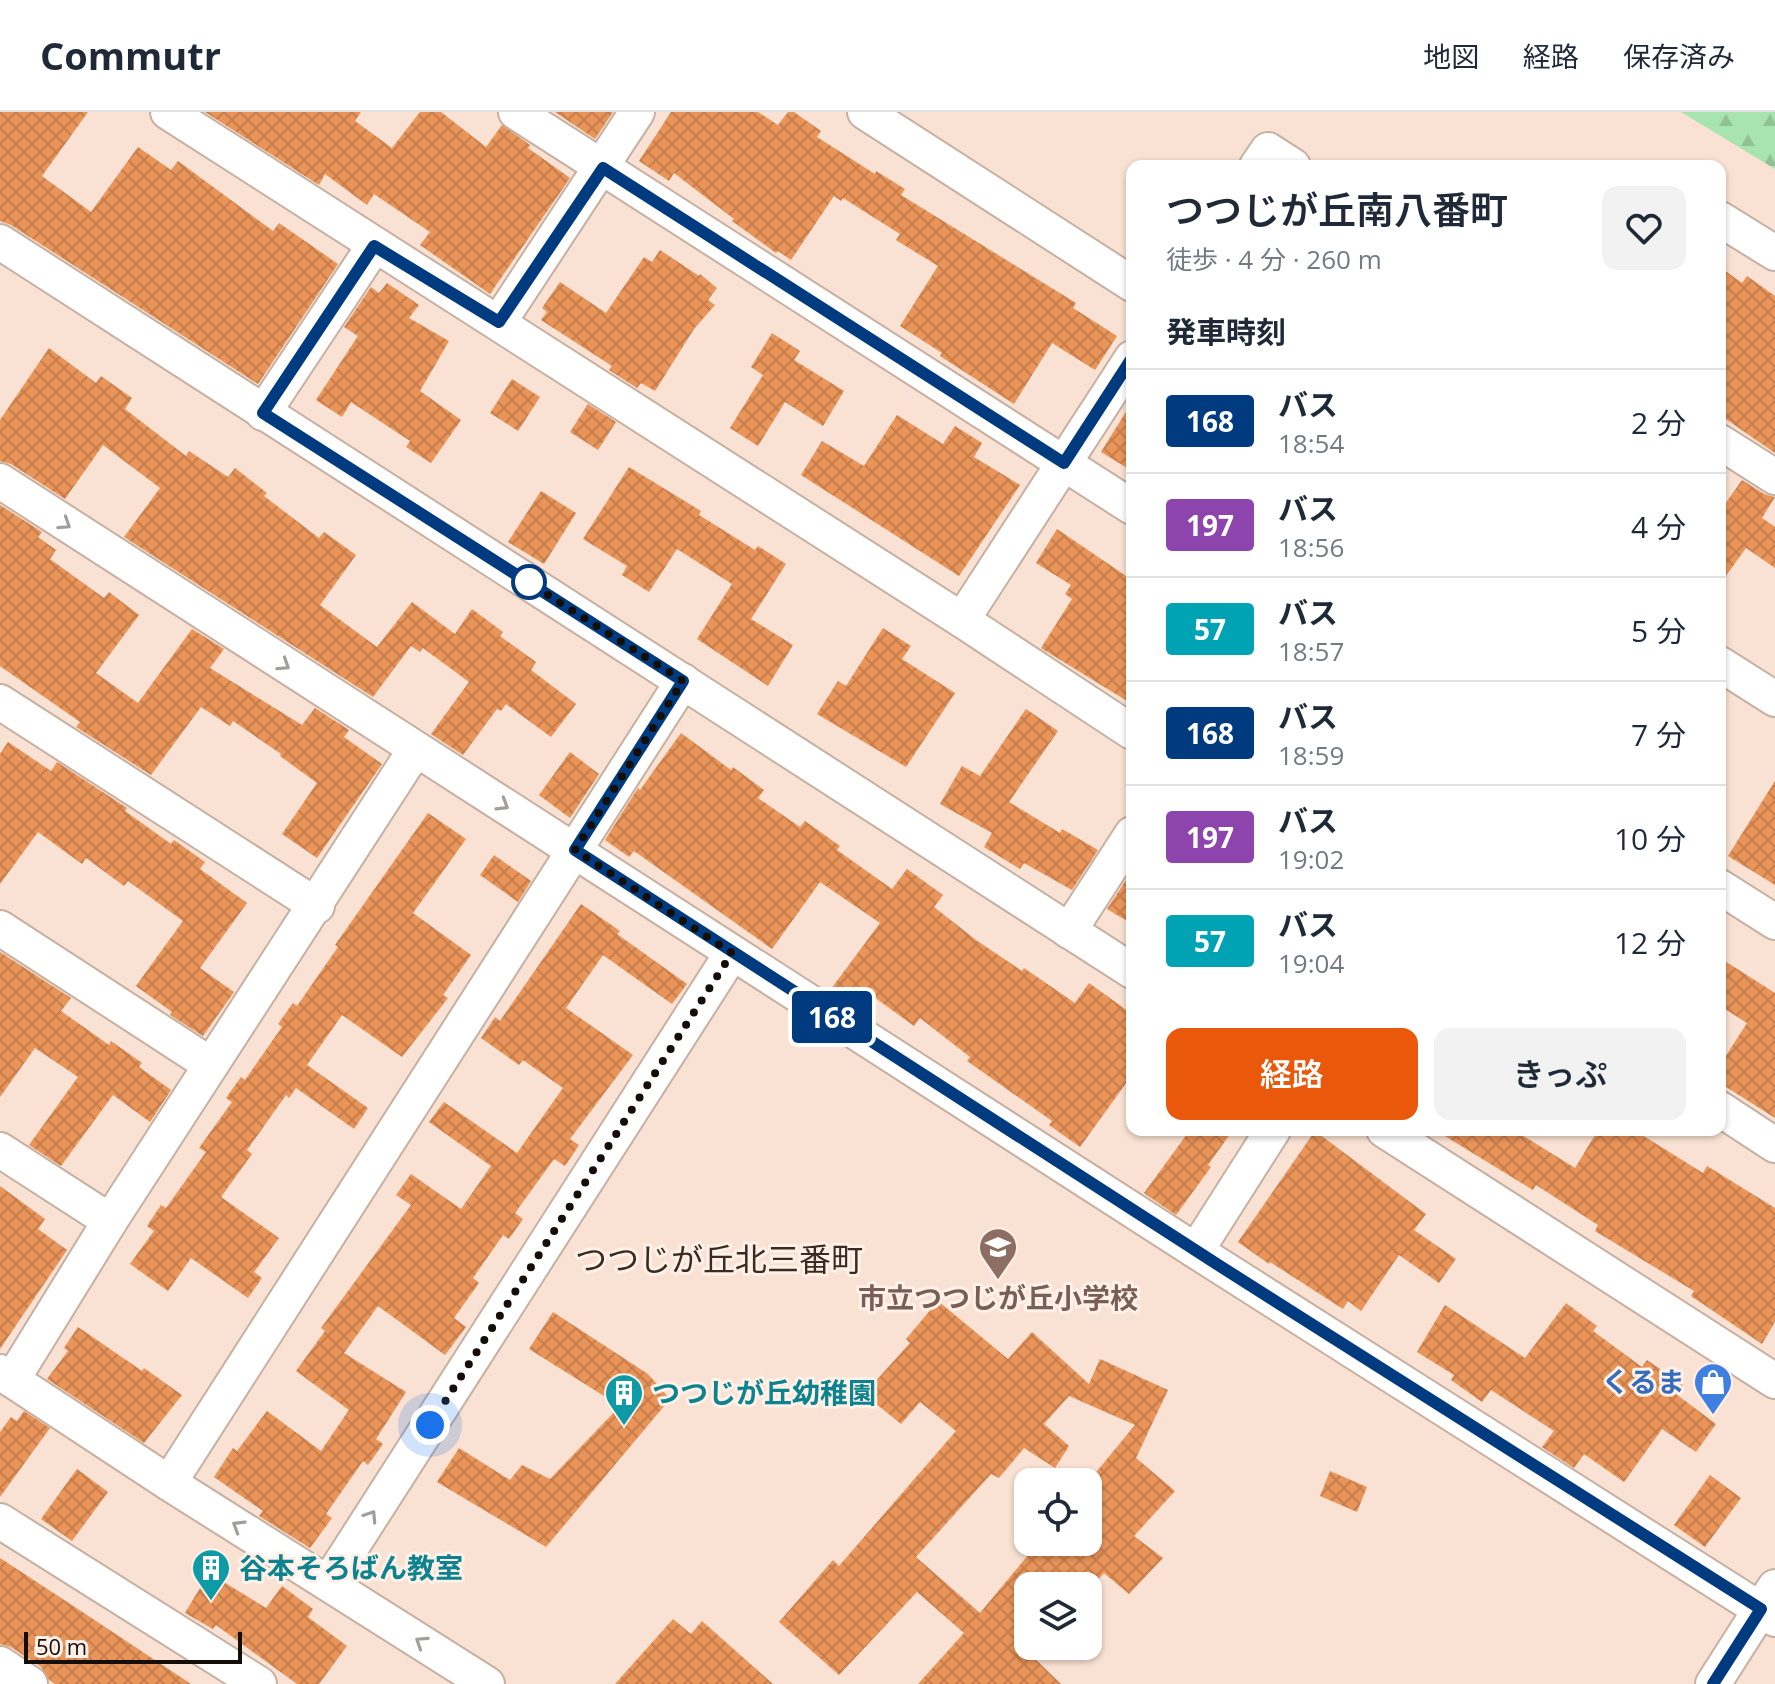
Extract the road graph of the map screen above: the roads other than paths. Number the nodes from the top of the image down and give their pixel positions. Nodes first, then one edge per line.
1 (168, 112) edge
2 (516, 112) edge
3 (637, 112) edge
4 (865, 112) edge
5 (1261, 160) edge
6 (1284, 160) edge
7 (603, 168) junction
8 (1726, 223) edge
9 (0, 242) edge
10 (374, 246) junction
11 (1775, 253) edge
12 (1126, 280) edge
13 (499, 322) junction
14 (1126, 367) edge
15 (263, 413) junction
16 (1726, 453) edge
17 (1064, 463) junction
18 (1775, 477) edge
19 (0, 481) edge
20 (1126, 503) edge
21 (962, 620) junction
22 (1726, 668) edge
23 (683, 681) junction
24 (1775, 699) edge
25 (0, 702) edge
26 (1126, 728) edge
27 (415, 750) junction
28 (1126, 843) edge
29 (575, 850) junction
30 (1726, 891) edge
31 (317, 906) junction
32 (1775, 922) edge
33 (0, 928) edge
34 (1069, 931) junction
35 (732, 953) junction
36 (1126, 967) edge
37 (211, 1065) junction
38 (1726, 1113) edge
39 (1269, 1136) edge
40 (1393, 1136) edge
41 (1775, 1145) edge
42 (0, 1150) edge
43 (110, 1221) junction
44 (1196, 1251) junction
45 (6, 1376) edge
46 (1775, 1381) edge
47 (169, 1483) junction
48 (0, 1521) edge
49 (329, 1582) junction
50 (1770, 1605) edge
51 (0, 1664) edge
52 (30, 1684) edge
53 (259, 1684) edge
54 (487, 1684) edge
55 (1713, 1684) edge

1 - 10 street
2 - 7 street
3 - 7 street
4 - 12 street
5 - 6 street
7 - 13 street
7 - 17 street
8 - 11 street
9 - 15 street
10 - 13 street
10 - 15 street
13 - 21 street
14 - 17 street
15 - 23 street
16 - 18 street
17 - 20 street
17 - 21 street
19 -> 27 street
21 - 26 street
22 - 24 street
23 - 29 street
23 - 34 street
25 - 31 street
27 -> 29 street
27 - 31 street
28 - 34 street
29 - 35 street
29 - 47 street
30 - 32 street
31 - 37 street
33 - 37 street
34 - 36 street
35 - 44 street
49 -> 35 street
37 - 43 street
38 - 41 street
39 - 44 street
40 - 46 street
42 - 43 street
43 - 45 street
44 - 50 street
45 - 47 street
49 -> 47 street
48 - 53 street
54 -> 49 street
50 - 55 street
51 - 52 street

